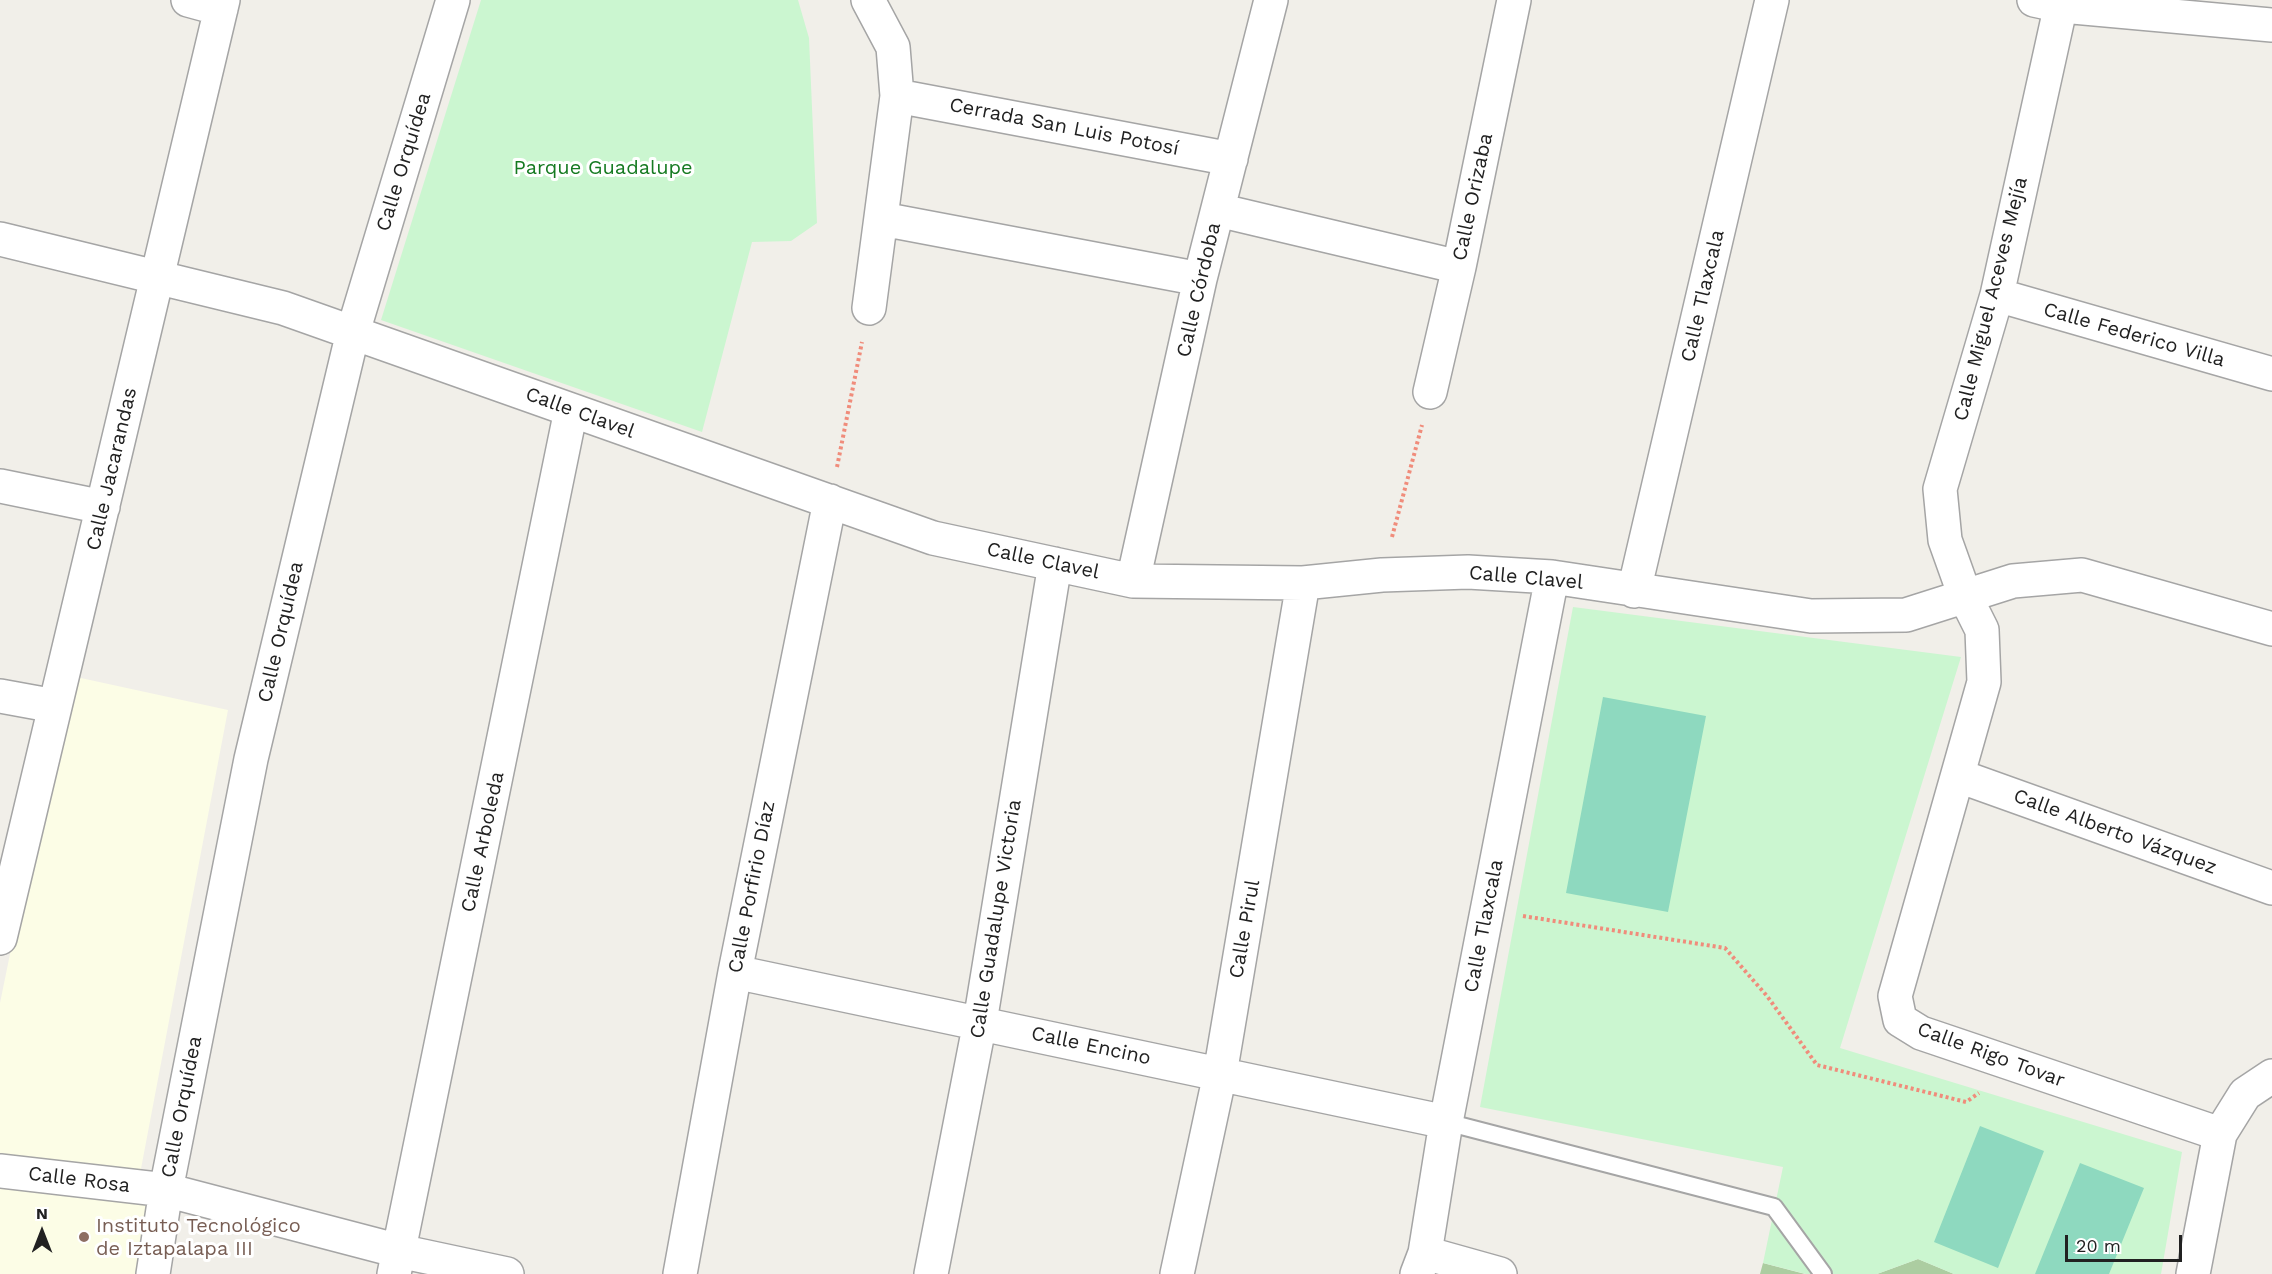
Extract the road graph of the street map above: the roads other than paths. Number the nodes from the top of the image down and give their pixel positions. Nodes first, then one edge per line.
1 (188, 0) edge
2 (453, 0) edge
3 (868, 0) edge
4 (1270, 0) edge
5 (1514, 0) edge
6 (1772, 0) edge
7 (2052, 2) edge
8 (222, 4) edge
9 (2272, 25) edge
10 (897, 96) junction
11 (1231, 159) junction
12 (1218, 210) junction
13 (882, 219) junction
14 (0, 239) edge
15 (1459, 267) junction
16 (157, 277) junction
17 (1200, 279) junction
18 (1997, 296) junction
19 (868, 308) road end
20 (353, 332) junction
21 (2272, 374) edge
22 (1430, 393) road end
23 (571, 410) junction
24 (0, 486) edge
25 (830, 501) junction
26 (103, 507) junction
27 (1055, 564) junction
28 (1552, 577) junction
29 (1133, 581) junction
30 (1303, 583) junction
31 (1634, 591) junction
32 (1965, 596) junction
33 (2272, 629) edge
34 (0, 696) edge
35 (55, 706) junction
36 (1959, 776) junction
37 (2272, 888) edge
38 (0, 938) edge
39 (735, 972) junction
40 (980, 1022) junction
41 (1220, 1074) junction
42 (2272, 1076) edge
43 (1446, 1122) junction
44 (2220, 1134) junction
45 (0, 1171) edge
46 (166, 1190) junction
47 (396, 1263) edge
48 (1421, 1264) edge
49 (153, 1274) edge
50 (507, 1274) edge
51 (680, 1274) edge
52 (931, 1274) edge
53 (1177, 1274) edge
54 (1500, 1274) edge
55 (1823, 1274) edge
56 (2193, 1274) edge

1 - 8 street
2 - 20 street, Calle Orquídea
3 - 10 street
4 - 11 street, Calle Córdoba
5 - 15 street, Calle Orizaba
6 - 31 street, Calle Tlaxcala
7 - 9 street
7 - 18 street, Calle Miguel Aceves Mejía
8 - 16 street, Calle Jacarandas
10 - 11 street, Cerrada San Luis Potosí
10 - 13 street
11 - 12 street, Calle Córdoba
12 - 15 street
12 - 17 street, Calle Córdoba
13 - 17 street
13 - 19 street
14 - 16 street, Calle Clavel
15 - 22 street, Calle Orizaba
16 - 20 street, Calle Clavel
16 - 26 street, Calle Jacarandas
17 - 29 street, Calle Córdoba
18 - 21 street, Calle Federico Villa
18 - 32 street, Calle Miguel Aceves Mejía
20 - 23 street, Calle Clavel
20 - 46 street, Calle Orquídea
23 - 25 street, Calle Clavel
23 - 47 street, Calle Arboleda
24 - 26 street
25 - 27 street, Calle Clavel
25 - 39 street, Calle Porfirio Díaz
26 - 35 street, Calle Jacarandas
27 - 29 street, Calle Clavel
27 - 40 street, Calle Guadalupe Victoria
28 - 30 street, Calle Clavel
28 - 31 street, Calle Clavel
28 - 43 street, Calle Tlaxcala
29 - 30 street, Calle Clavel
30 - 41 street, Calle Pirul
31 - 32 street, Calle Clavel
32 - 33 street, Calle Clavel
32 - 36 street, Calle Rigo Tovar
34 - 35 street
35 - 38 street, Calle Jacarandas
36 - 37 street, Calle Alberto Vázquez
36 - 44 street, Calle Rigo Tovar
39 - 40 street, Calle Encino
39 - 51 street, Calle Porfirio Díaz
40 - 41 street, Calle Encino
40 - 52 street, Calle Guadalupe Victoria
41 - 43 street, Calle Encino
41 - 53 street, Calle Pirul
42 - 44 street
43 - 48 street, Calle Tlaxcala
43 - 55 lane
44 - 56 street
45 - 46 street, Calle Rosa
46 - 47 street, Calle Rosa
46 - 49 street, Calle Orquídea
47 - 50 street, Calle Rosa
48 - 54 street

